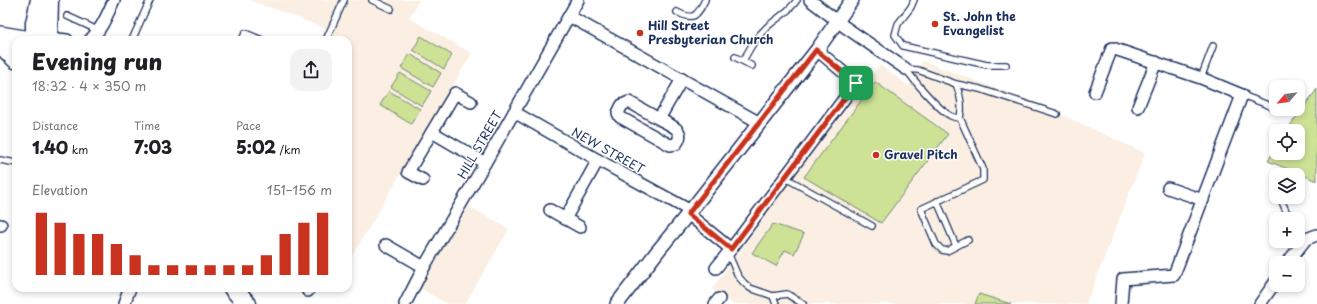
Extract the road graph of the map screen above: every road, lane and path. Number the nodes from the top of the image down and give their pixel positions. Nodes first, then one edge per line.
1 (40, 0) edge
2 (49, 0) edge
3 (114, 0) edge
4 (150, 0) edge
5 (344, 0) edge
6 (372, 0) edge
7 (578, 0) edge
8 (705, 0) edge
9 (797, 0) edge
10 (810, 0) edge
11 (852, 0) edge
12 (914, 0) edge
13 (391, 9) dead end
14 (677, 12) dead end
15 (67, 16) dead end
16 (569, 16) junction
17 (837, 21) junction
18 (0, 35) edge
19 (12, 36) edge
20 (36, 36) edge
21 (37, 36) edge
22 (94, 36) edge
23 (134, 36) edge
24 (244, 36) edge
25 (252, 36) edge
26 (328, 36) edge
27 (0, 44) edge
28 (1213, 46) dead end
29 (816, 50) junction
30 (12, 56) edge
31 (735, 57) dead end
32 (743, 61) junction
33 (1156, 62) junction
34 (1006, 65) dead end
35 (752, 66) dead end
36 (906, 69) junction
37 (1201, 78) junction
38 (682, 79) junction
39 (956, 84) junction
40 (1095, 92) dead end
41 (1242, 95) junction
42 (471, 102) dead end
43 (1269, 106) edge
44 (1138, 107) dead end
45 (514, 112) junction
46 (1057, 114) dead end
47 (960, 118) junction
48 (659, 119) junction
49 (760, 123) junction
50 (432, 132) junction
51 (0, 160) edge
52 (598, 160) junction
53 (12, 162) edge
54 (486, 163) junction
55 (784, 177) junction
56 (423, 180) dead end
57 (1168, 188) dead end
58 (1203, 200) junction
59 (937, 201) junction
60 (550, 210) dead end
61 (689, 213) junction
62 (565, 219) junction
63 (872, 226) dead end
64 (580, 227) dead end
65 (1317, 236) edge
66 (1306, 239) joint
67 (968, 240) dead end
68 (386, 245) dead end
69 (956, 246) junction
70 (730, 251) junction
71 (1293, 256) edge
72 (424, 267) junction
73 (716, 268) dead end
74 (1269, 291) edge
75 (128, 292) edge
76 (236, 292) edge
77 (773, 296) junction
78 (124, 304) edge
79 (247, 304) edge
80 (405, 304) edge
81 (617, 304) edge
82 (776, 304) edge
83 (804, 304) edge
84 (1121, 304) edge
85 (1260, 304) edge

1 - 20 highway
2 - 21 highway
3 - 22 street
4 - 23 lane
5 - 26 lane
6 - 13 lane
7 - 16 street, HILL STREET
8 - 14 lane
9 - 32 lane
10 - 17 street
11 - 17 street
12 - 34 lane
15 - 22 lane
16 - 38 street
16 - 45 street, HILL STREET
17 - 29 street
17 - 36 street
18 - 19 main road
24 - 25 lane
27 - 30 main road
28 - 37 lane
29 - 49 street
29 - 55 street
31 - 32 lane
32 - 35 lane
33 - 37 street
33 - 40 street
33 - 44 street
36 - 39 lane
36 - 47 lane
37 - 41 street
38 - 48 street
38 - 49 street
39 - 46 lane
39 - 47 lane
41 - 43 lane
41 - 58 street
42 - 50 street
45 - 52 street, NEW STREET
45 - 54 street, HILL STREET
47 - 59 lane
48 - 48 street
49 - 61 street
50 - 54 street
50 - 56 street
51 - 53 lane
52 - 61 street, NEW STREET
52 - 62 street
54 - 72 street, HILL STREET
55 - 63 lane
55 - 70 street
57 - 58 street
58 - 84 street
59 - 69 lane
59 - 69 lane
60 - 62 street
61 - 70 street, NEW STREET
61 - 81 street
62 - 64 street
65 - 66 street
66 - 71 street
67 - 69 lane
68 - 72 street
70 - 73 street
70 - 77 lane
72 - 80 street, HILL STREET
74 - 85 street
75 - 78 street
76 - 79 highway
77 - 82 lane
77 - 83 lane

